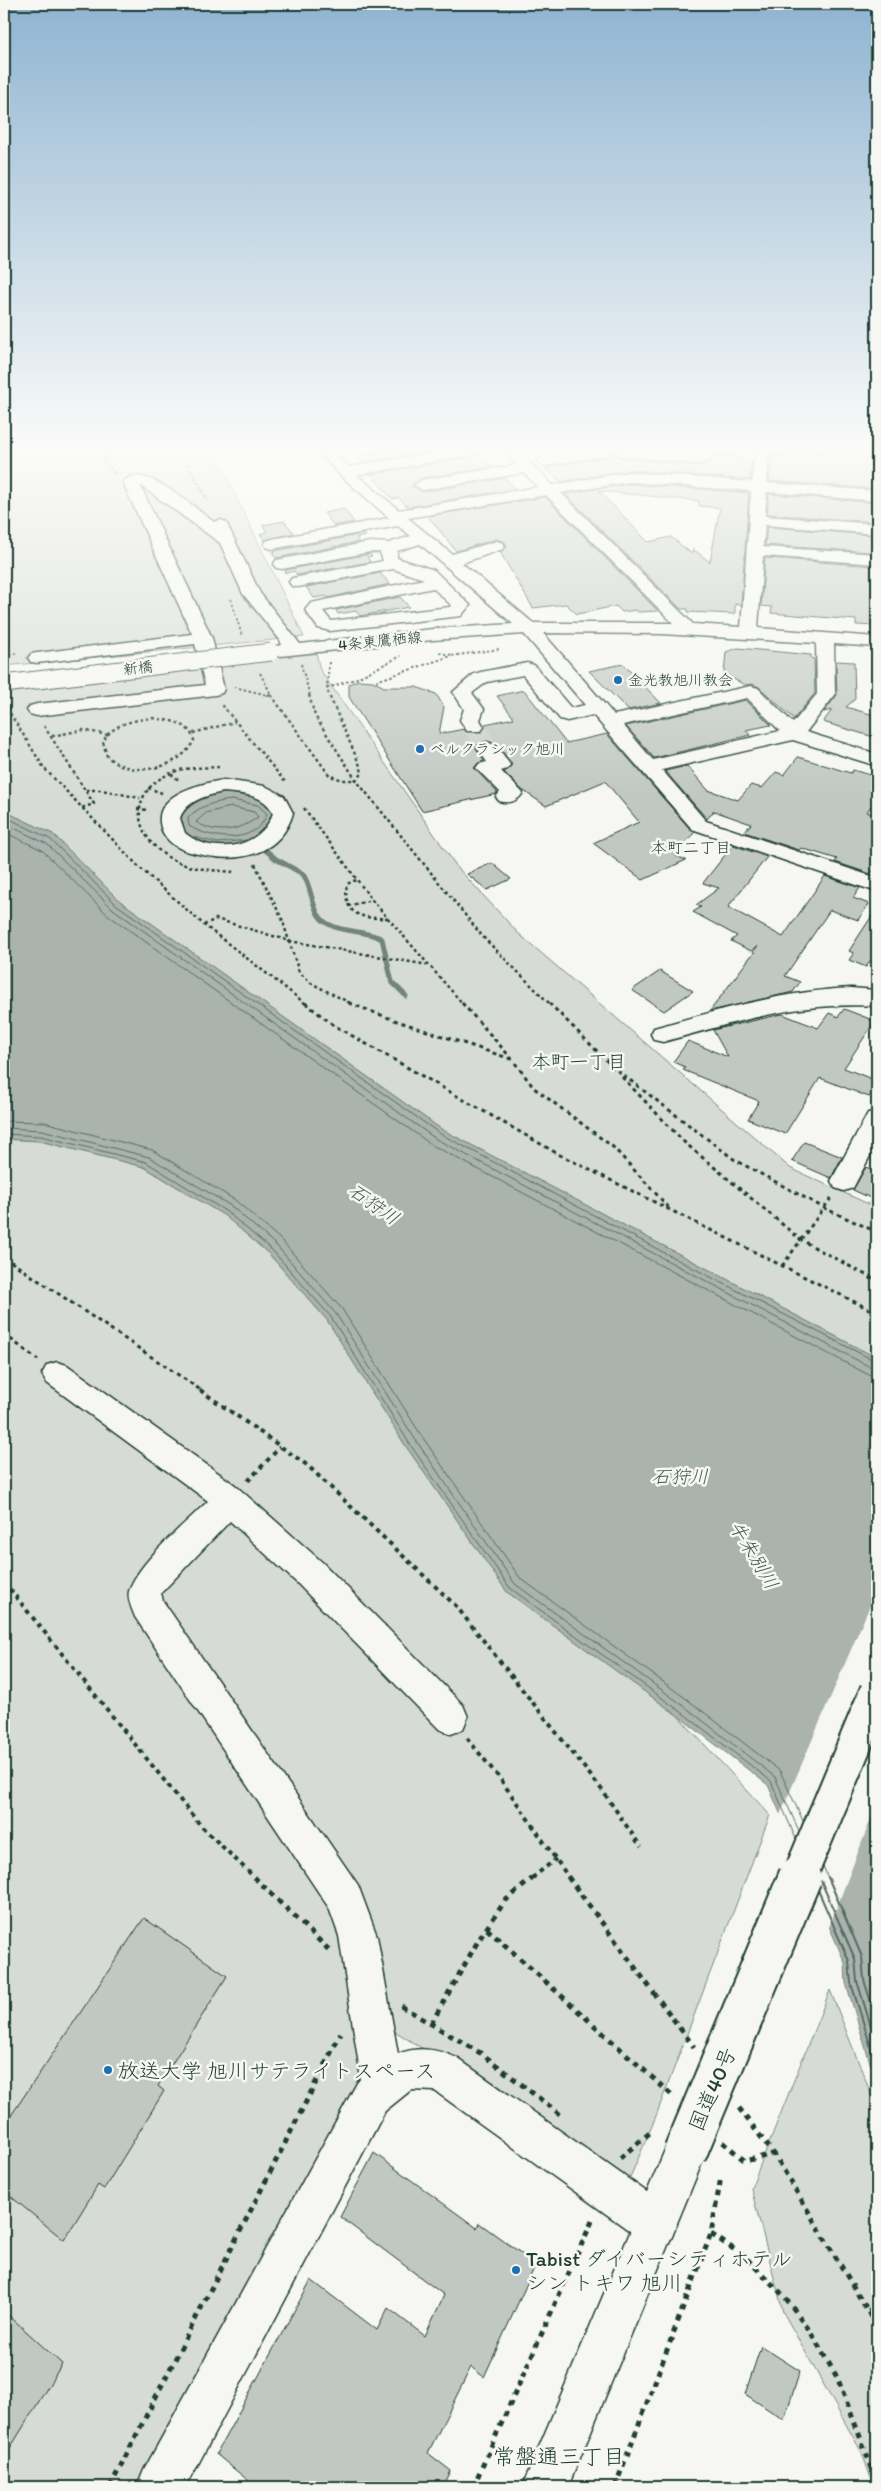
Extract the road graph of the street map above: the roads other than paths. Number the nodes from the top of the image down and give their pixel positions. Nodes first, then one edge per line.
1 (170, 567) edge
2 (239, 567) edge
3 (351, 567) edge
4 (414, 567) edge
5 (458, 567) edge
6 (627, 567) edge
7 (754, 567) edge
8 (298, 582) dead end
9 (436, 582) junction
10 (529, 628) junction
11 (688, 629) junction
12 (749, 632) junction
13 (203, 638) junction
14 (825, 638) junction
15 (877, 642) edge
16 (271, 652) joint
17 (30, 655) road end
18 (296, 655) junction
19 (4, 684) edge
20 (603, 715) junction
21 (41, 718) road end
22 (474, 727) tunnel mouth
23 (794, 734) junction
24 (487, 748) tunnel mouth
25 (877, 760) edge
26 (648, 767) junction
27 (506, 797) dead end
28 (246, 850) joint
29 (877, 884) edge
30 (877, 998) edge
31 (663, 1034) dead end
32 (877, 1120) edge
33 (844, 1181) dead end
34 (57, 1374) road end
35 (230, 1500) junction
36 (877, 1691) edge
37 (451, 1718) road end
38 (383, 2086) junction
39 (656, 2224) junction
40 (161, 2487) edge
41 (545, 2487) edge

1 - 13 main road
2 - 18 main road
3 - 8 main road
4 - 9 main road
5 - 10 main road
6 - 11 main road
7 - 12 main road
9 - 9 main road
10 - 11 main road, 4条東鷹栖線
10 - 18 main road, 4条東鷹栖線
10 - 20 main road
11 - 12 main road, 4条東鷹栖線
12 - 14 main road, 4条東鷹栖線
13 - 17 main road
13 - 21 main road
14 - 15 main road, 4条東鷹栖線
14 - 23 main road
16 - 18 main road, 4条東鷹栖線
16 - 19 main road, 新橋, bridge
20 - 22 main road
20 - 23 main road
20 - 26 main road
23 - 25 main road
23 - 26 main road
24 - 27 main road
26 - 29 main road
28 - 28 main road
30 - 31 main road
32 - 33 main road
34 - 35 main road
35 - 37 main road
35 - 38 main road
36 - 39 main road, 国道40号, bridge
38 - 39 main road
38 - 40 main road
39 - 41 main road, 国道40号

